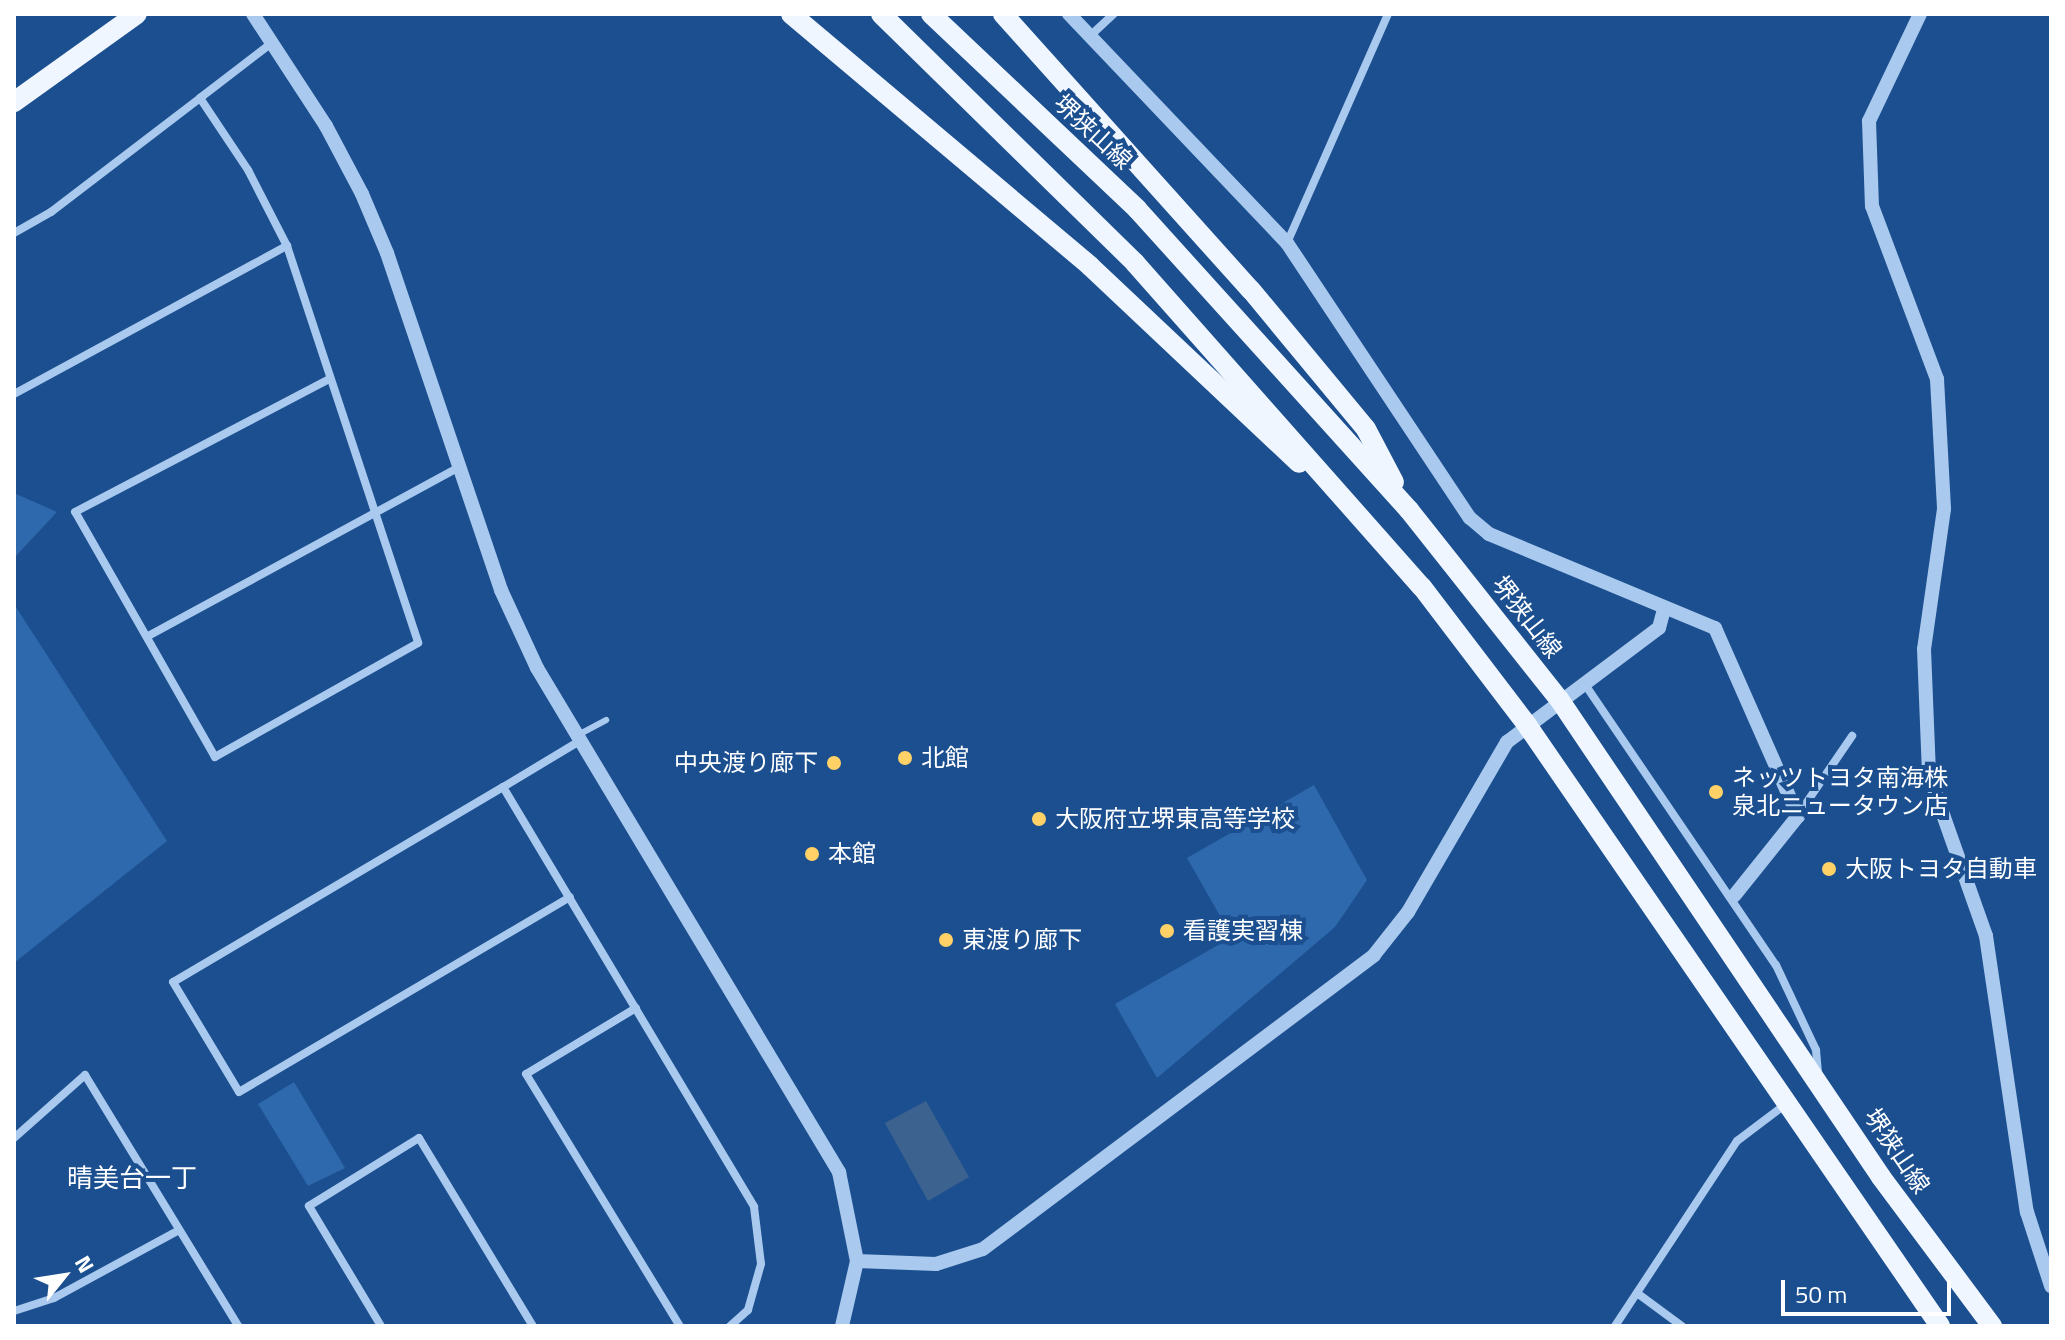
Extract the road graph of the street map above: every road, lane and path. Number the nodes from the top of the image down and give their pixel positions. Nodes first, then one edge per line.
1 (137, 14) edge
2 (253, 14) edge
3 (791, 14) edge
4 (881, 14) edge
5 (931, 14) edge
6 (1003, 14) edge
7 (1069, 14) edge
8 (1114, 14) edge
9 (1388, 14) edge
10 (1920, 14) edge
11 (1090, 36) junction
12 (273, 42) junction
13 (200, 98) junction
14 (14, 102) edge
15 (14, 233) edge
16 (1287, 243) junction
17 (287, 246) junction
18 (329, 379) junction
19 (14, 394) edge
20 (459, 467) junction
21 (1409, 510) junction
22 (374, 512) junction
23 (1369, 529) junction
24 (1664, 609) junction
25 (150, 635) junction
26 (1583, 682) junction
27 (1559, 699) junction
28 (606, 720) dead end
29 (1527, 725) junction
30 (1852, 736) dead end
31 (576, 739) junction
32 (503, 787) junction
33 (1798, 816) junction
34 (1734, 896) junction
35 (570, 897) junction
36 (636, 1008) junction
37 (1818, 1080) junction
38 (1787, 1104) junction
39 (14, 1138) edge
40 (179, 1230) junction
41 (857, 1261) junction
42 (2051, 1286) edge
43 (1637, 1293) junction
44 (14, 1311) edge
45 (238, 1326) edge
46 (381, 1326) edge
47 (533, 1326) edge
48 (680, 1326) edge
49 (730, 1326) edge
50 (842, 1326) edge
51 (1615, 1326) edge
52 (1682, 1326) edge
53 (1940, 1326) edge
54 (1992, 1326) edge

1 - 14 main road
2 - 12 street
3 - 23 main road
4 - 23 main road
5 - 21 main road, 堺狭山線
6 - 21 main road
7 - 11 street
8 - 11 street
9 - 16 street
10 - 42 street
11 - 16 street
12 - 13 street
12 - 20 street
13 - 15 street
13 - 17 street
16 - 24 street
17 - 18 street
17 - 19 street
18 - 22 street
18 - 25 street
20 - 22 street
20 - 31 street
21 - 27 main road, 堺狭山線
22 - 25 street
22 - 25 street
23 - 29 main road
24 - 26 street
24 - 33 street
26 - 27 street
26 - 34 street
27 - 29 street
27 - 37 main road, 堺狭山線
28 - 31 lane
29 - 38 main road
29 - 41 street
30 - 33 street
31 - 32 street
31 - 41 street
32 - 35 street
32 - 35 street
33 - 34 street
34 - 37 street
35 - 36 street
36 - 48 street
36 - 49 street
37 - 54 main road, 堺狭山線
38 - 43 street
38 - 53 main road
39 - 40 street
40 - 44 street
40 - 45 street
41 - 50 street
43 - 51 street
43 - 52 street
46 - 47 street

